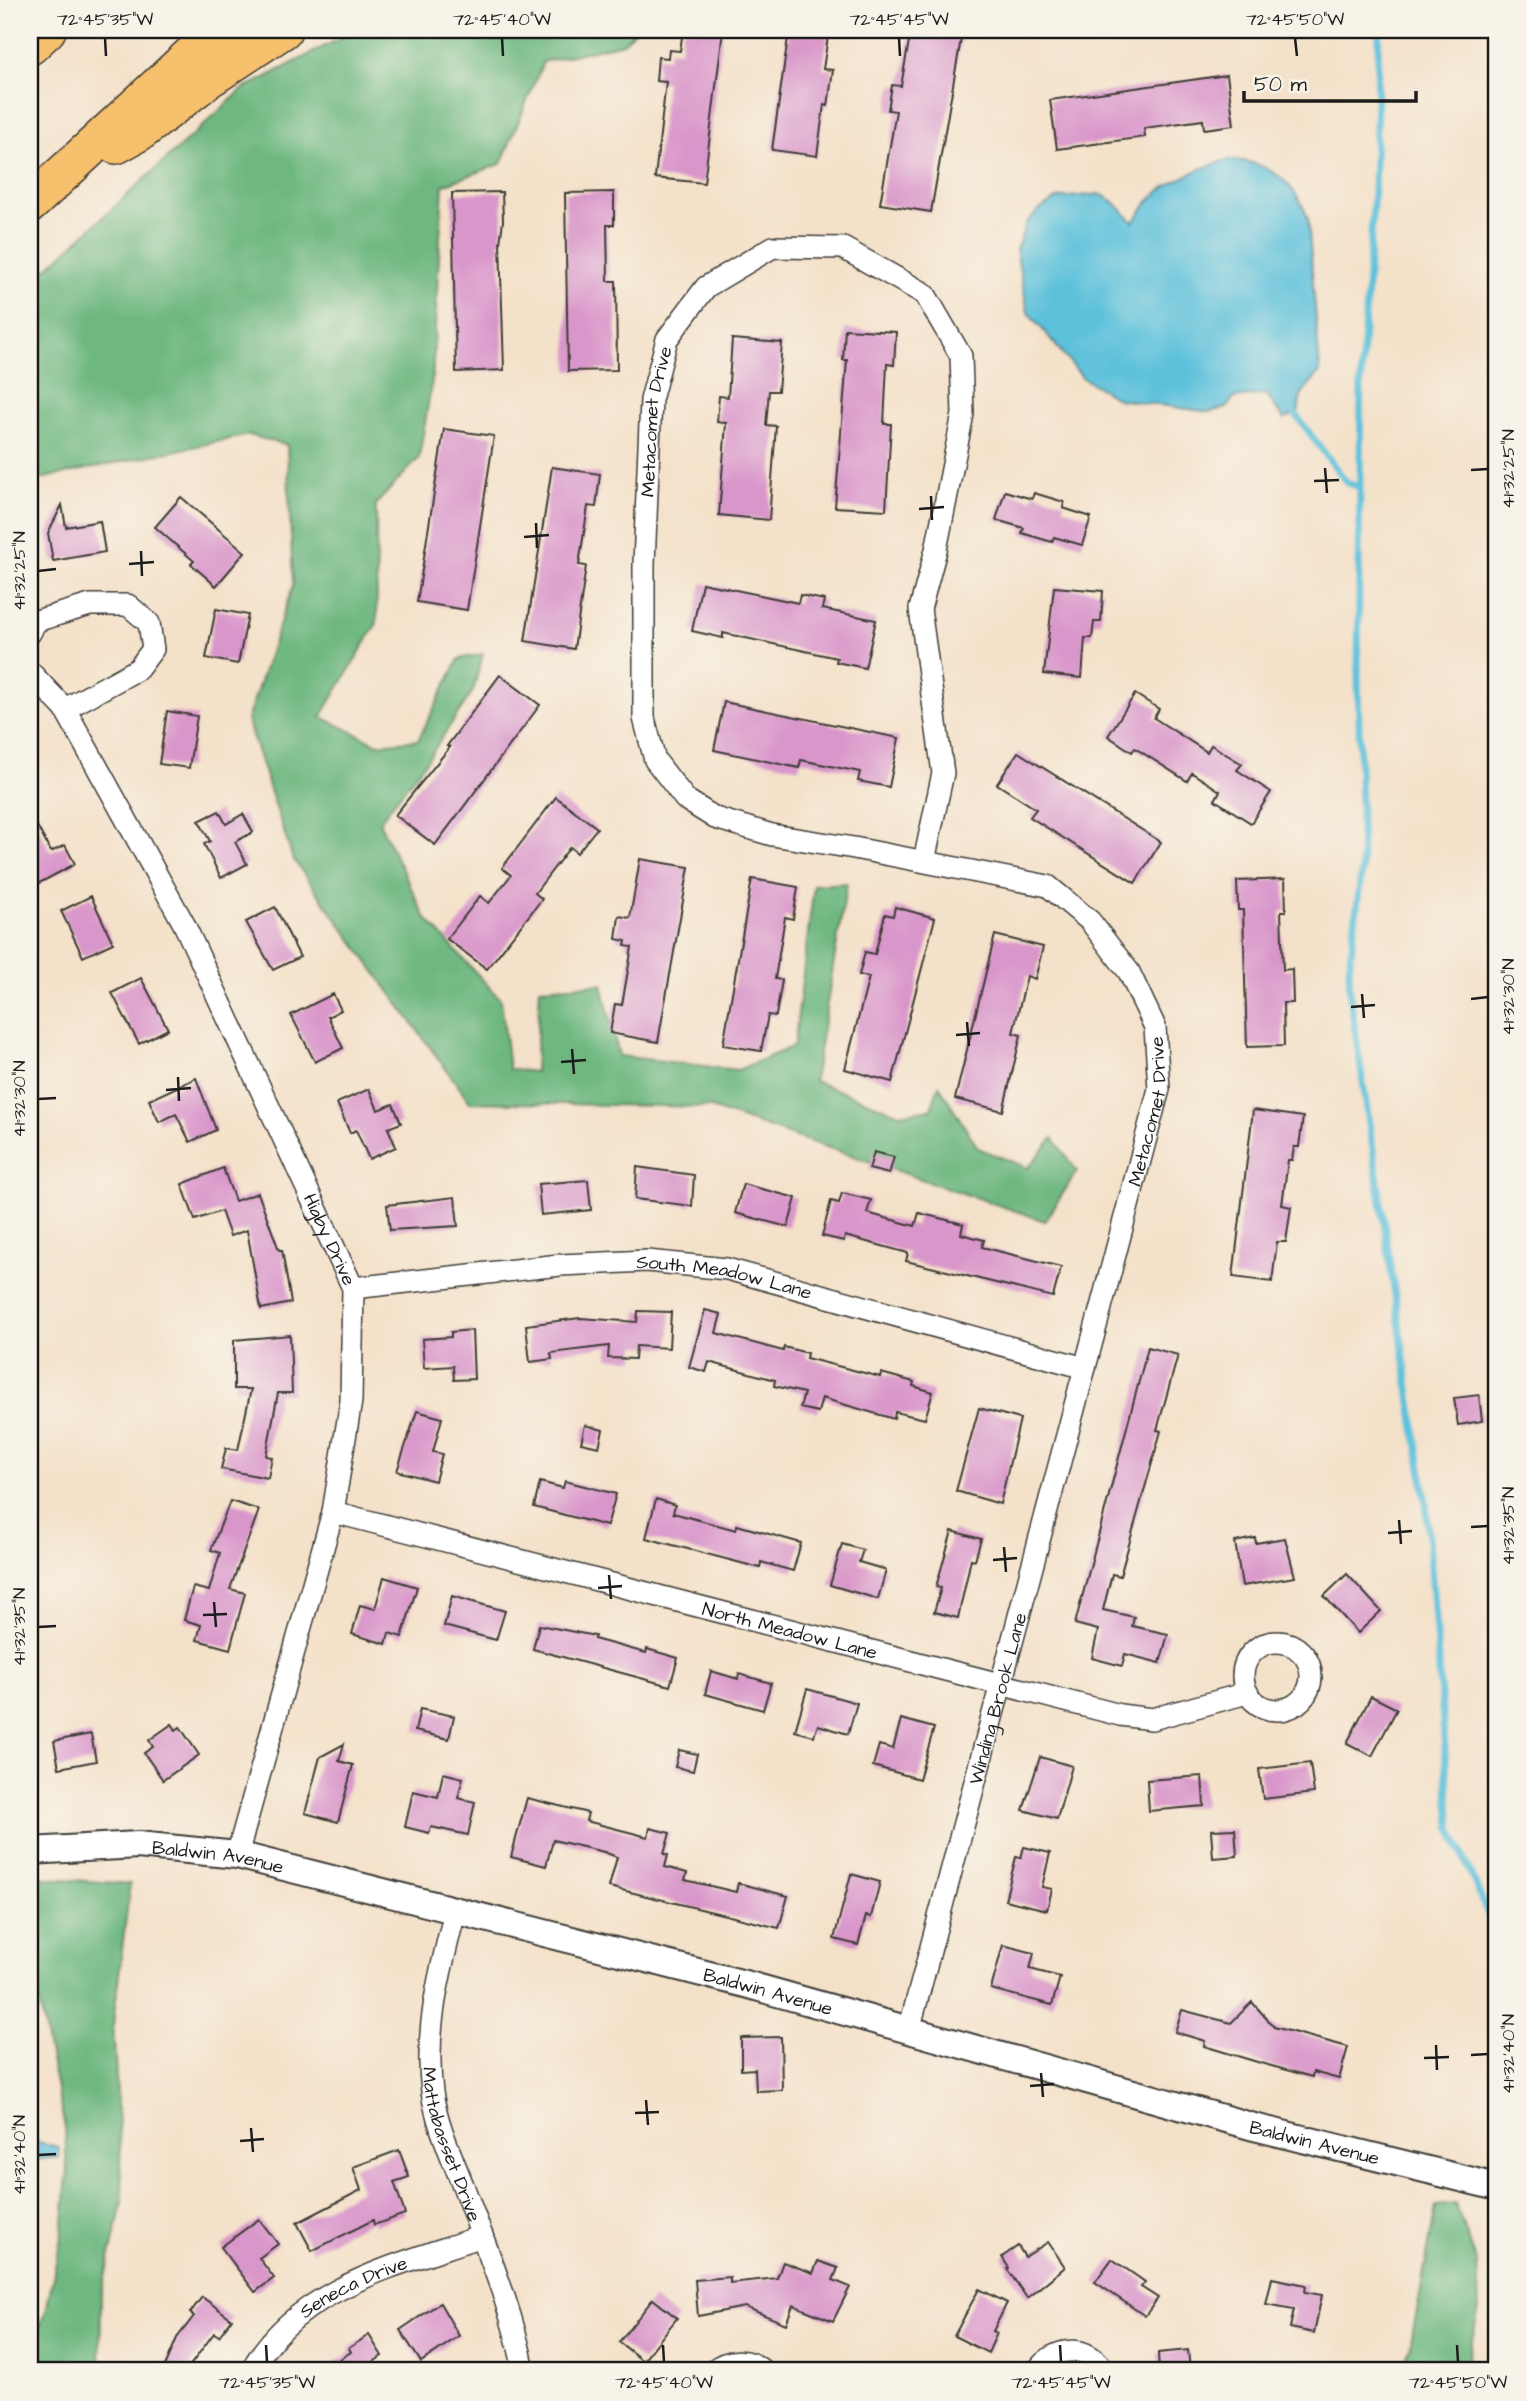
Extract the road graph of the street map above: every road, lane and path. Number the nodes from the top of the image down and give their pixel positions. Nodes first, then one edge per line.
1 (47, 30) edge
2 (218, 30) edge
3 (283, 30) edge
4 (30, 46) edge
5 (79, 159) junction
6 (30, 204) edge
7 (30, 634) edge
8 (30, 672) edge
9 (65, 709) junction
10 (924, 861) junction
11 (353, 1288) junction
12 (1085, 1368) junction
13 (333, 1512) junction
14 (1002, 1685) junction
15 (1247, 1693) dead end
16 (30, 1851) edge
17 (237, 1856) junction
18 (455, 1912) junction
19 (909, 2030) junction
20 (1497, 2187) edge
21 (482, 2236) junction
22 (251, 2371) edge
23 (524, 2371) edge
24 (712, 2371) edge
25 (763, 2371) edge
26 (1037, 2371) edge
27 (1105, 2371) edge

1 - 4 highway
2 - 5 highway
3 - 5 highway
5 - 6 highway
7 - 9 street
8 - 9 street, Higby Drive
9 - 11 street, Higby Drive
10 - 10 street, Metacomet Drive
10 - 12 street, Metacomet Drive
11 - 12 street, South Meadow Lane
11 - 13 street, Higby Drive
12 - 14 street, Winding Brook Lane
13 - 14 street, North Meadow Lane
13 - 17 street, Higby Drive
14 - 15 street, North Meadow Lane
14 - 19 street, Winding Brook Lane
16 - 17 street, Baldwin Avenue
17 - 18 street, Baldwin Avenue
18 - 19 street, Baldwin Avenue
18 - 21 street, Mattabasset Drive
19 - 20 street, Baldwin Avenue
21 - 22 street, Seneca Drive
21 - 23 street, Mattabasset Drive
24 - 25 street
26 - 27 street

